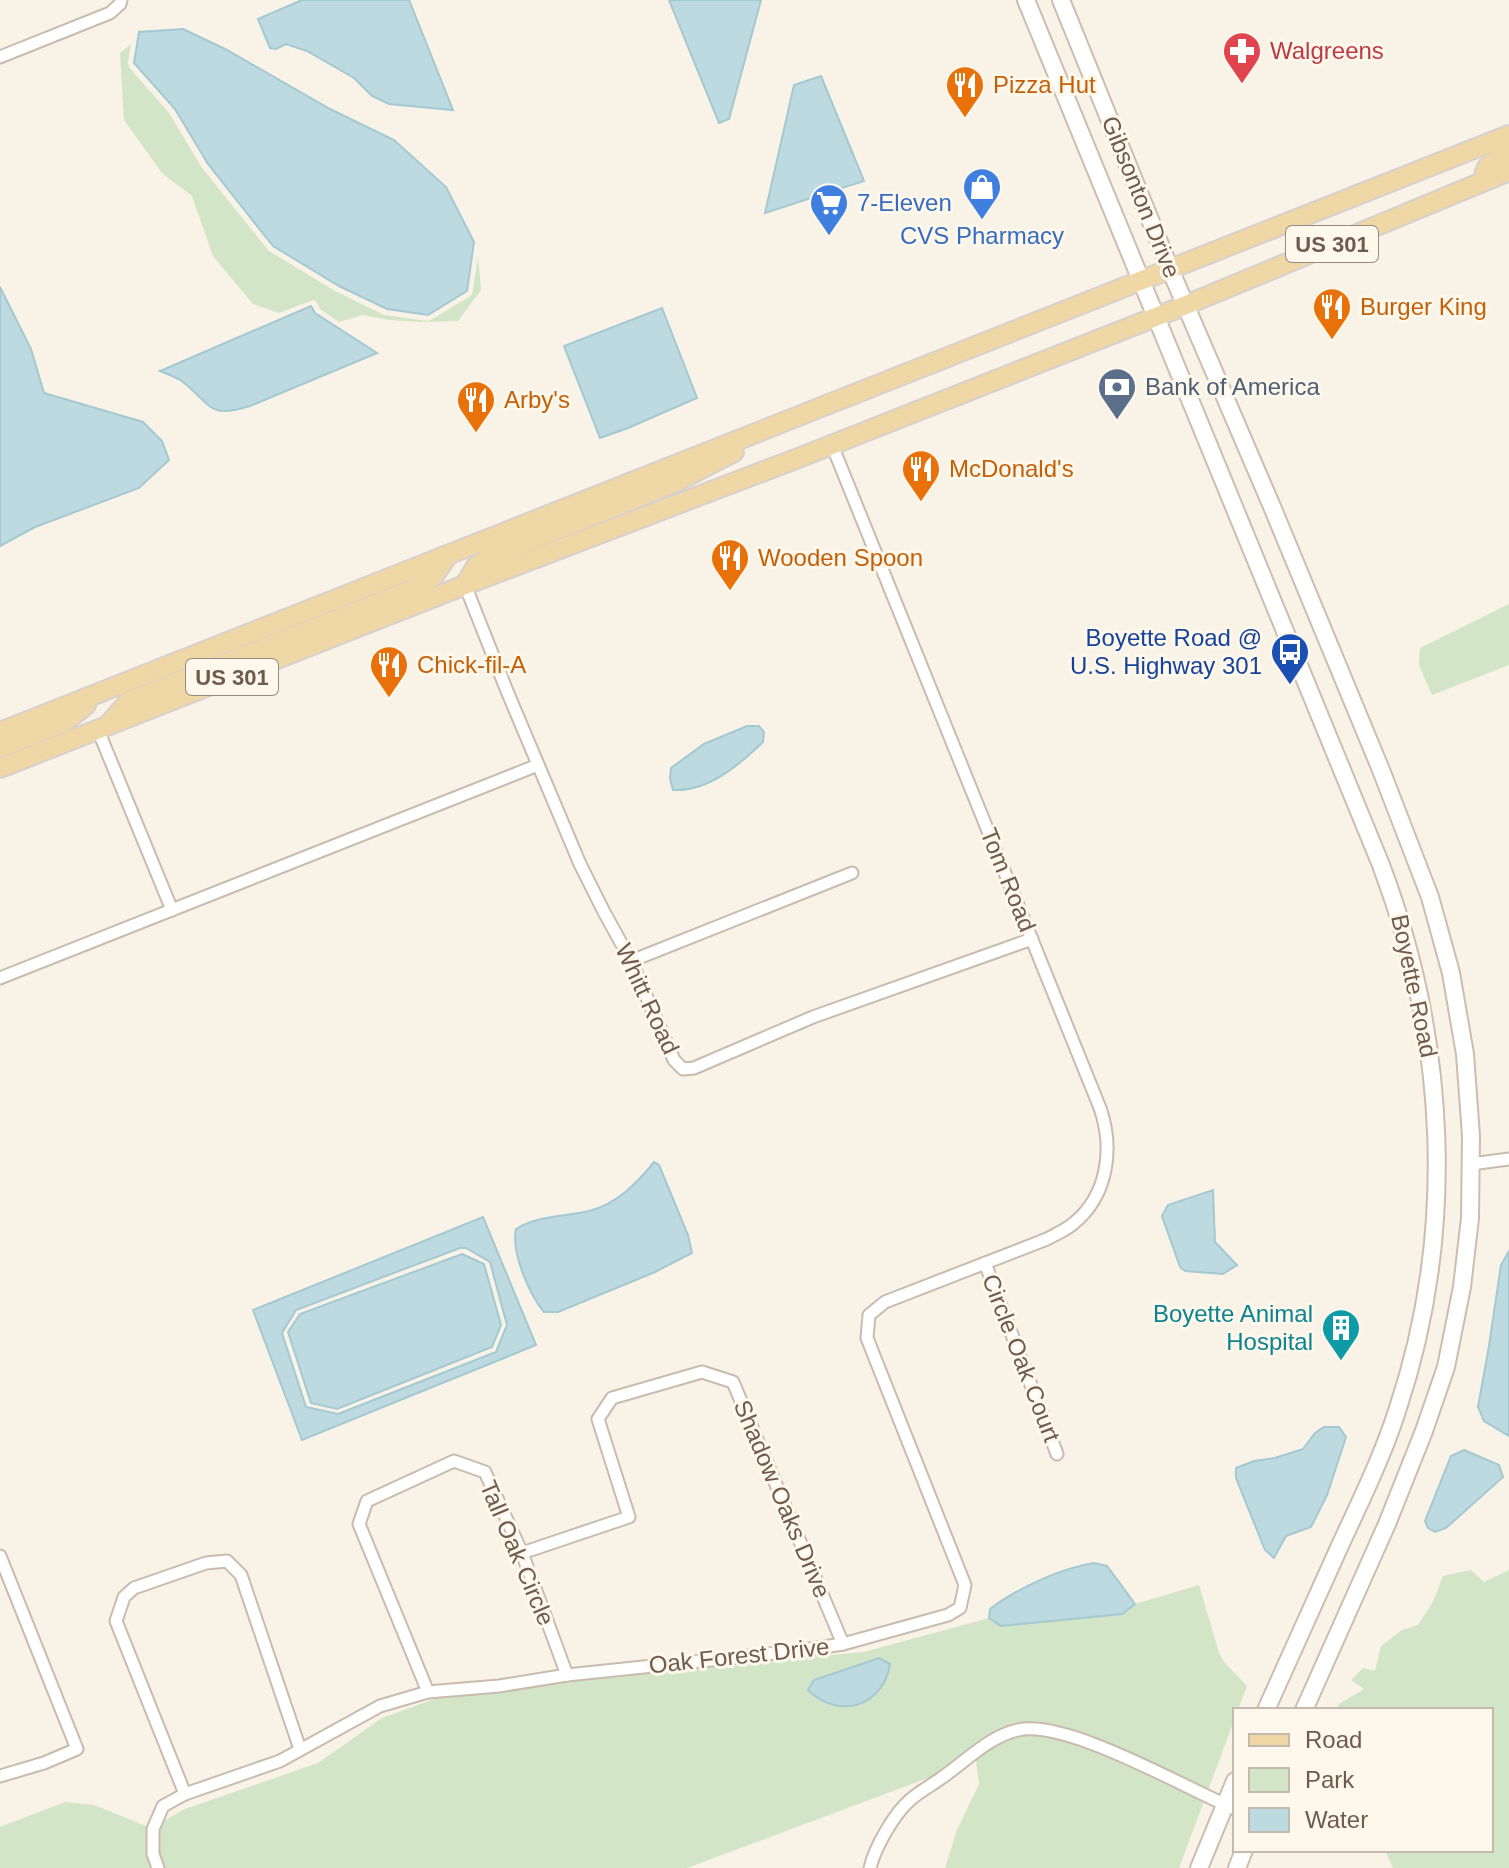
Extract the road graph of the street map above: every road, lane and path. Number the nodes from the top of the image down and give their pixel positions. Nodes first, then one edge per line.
1 (121, 0) edge
2 (1026, 0) edge
3 (1061, 0) edge
4 (0, 57) edge
5 (1509, 135) edge
6 (1509, 154) edge
7 (1509, 171) edge
8 (1484, 181) junction
9 (1170, 269) junction
10 (1140, 281) junction
11 (1186, 305) junction
12 (1156, 317) junction
13 (757, 433) junction
14 (832, 445) junction
15 (448, 555) junction
16 (465, 585) junction
17 (101, 693) junction
18 (102, 728) junction
19 (0, 732) edge
20 (0, 748) edge
21 (538, 765) junction
22 (0, 768) edge
23 (852, 873) dead end
24 (172, 910) junction
25 (1032, 939) junction
26 (631, 961) junction
27 (0, 978) edge
28 (1509, 1159) edge
29 (1471, 1164) junction
30 (985, 1263) junction
31 (1057, 1454) dead end
32 (522, 1553) junction
33 (0, 1556) edge
34 (843, 1644) junction
35 (567, 1675) junction
36 (428, 1692) junction
37 (1267, 1708) edge
38 (1305, 1708) edge
39 (300, 1749) junction
40 (0, 1776) edge
41 (185, 1794) junction
42 (1230, 1806) edge
43 (867, 1867) edge
44 (158, 1868) edge
45 (1199, 1868) edge

1 - 4 street
2 - 10 main road, Gibsonton Drive
3 - 9 main road, Gibsonton Drive
5 - 9 main road, US 301
6 - 8 main road
7 - 8 main road, US 301
8 - 11 main road, US 301
9 - 10 main road, US 301
9 - 11 main road, Gibsonton Drive
10 - 12 main road, Boyette Road
10 - 13 main road, US 301
11 - 12 main road, US 301
11 - 29 main road, Boyette Road
12 - 14 main road, US 301
12 - 37 main road, Boyette Road
13 - 15 main road, US 301
13 - 16 main road
14 - 16 main road, US 301
14 - 25 street, Tom Road
15 - 17 main road, US 301
15 - 18 main road
16 - 18 main road, US 301
16 - 21 street, Whitt Road
17 - 19 main road, US 301
17 - 20 main road
18 - 22 main road, US 301
18 - 24 street
21 - 24 street
21 - 26 street, Whitt Road
23 - 26 street
24 - 27 street
25 - 26 street, Whitt Road
25 - 30 street, Tom Road
28 - 29 street
29 - 38 main road, Boyette Road
30 - 31 street, Circle Oak Court
30 - 34 street, Oak Forest Drive
32 - 34 street, Shadow Oaks Drive
32 - 35 street, Tall Oak Circle
32 - 36 street, Tall Oak Circle
33 - 40 street
34 - 35 street, Oak Forest Drive
35 - 36 street, Oak Forest Drive
36 - 39 street, Oak Forest Drive
39 - 41 street, Oak Forest Drive
39 - 41 street
41 - 44 street, Oak Forest Drive
42 - 43 street
42 - 45 main road

